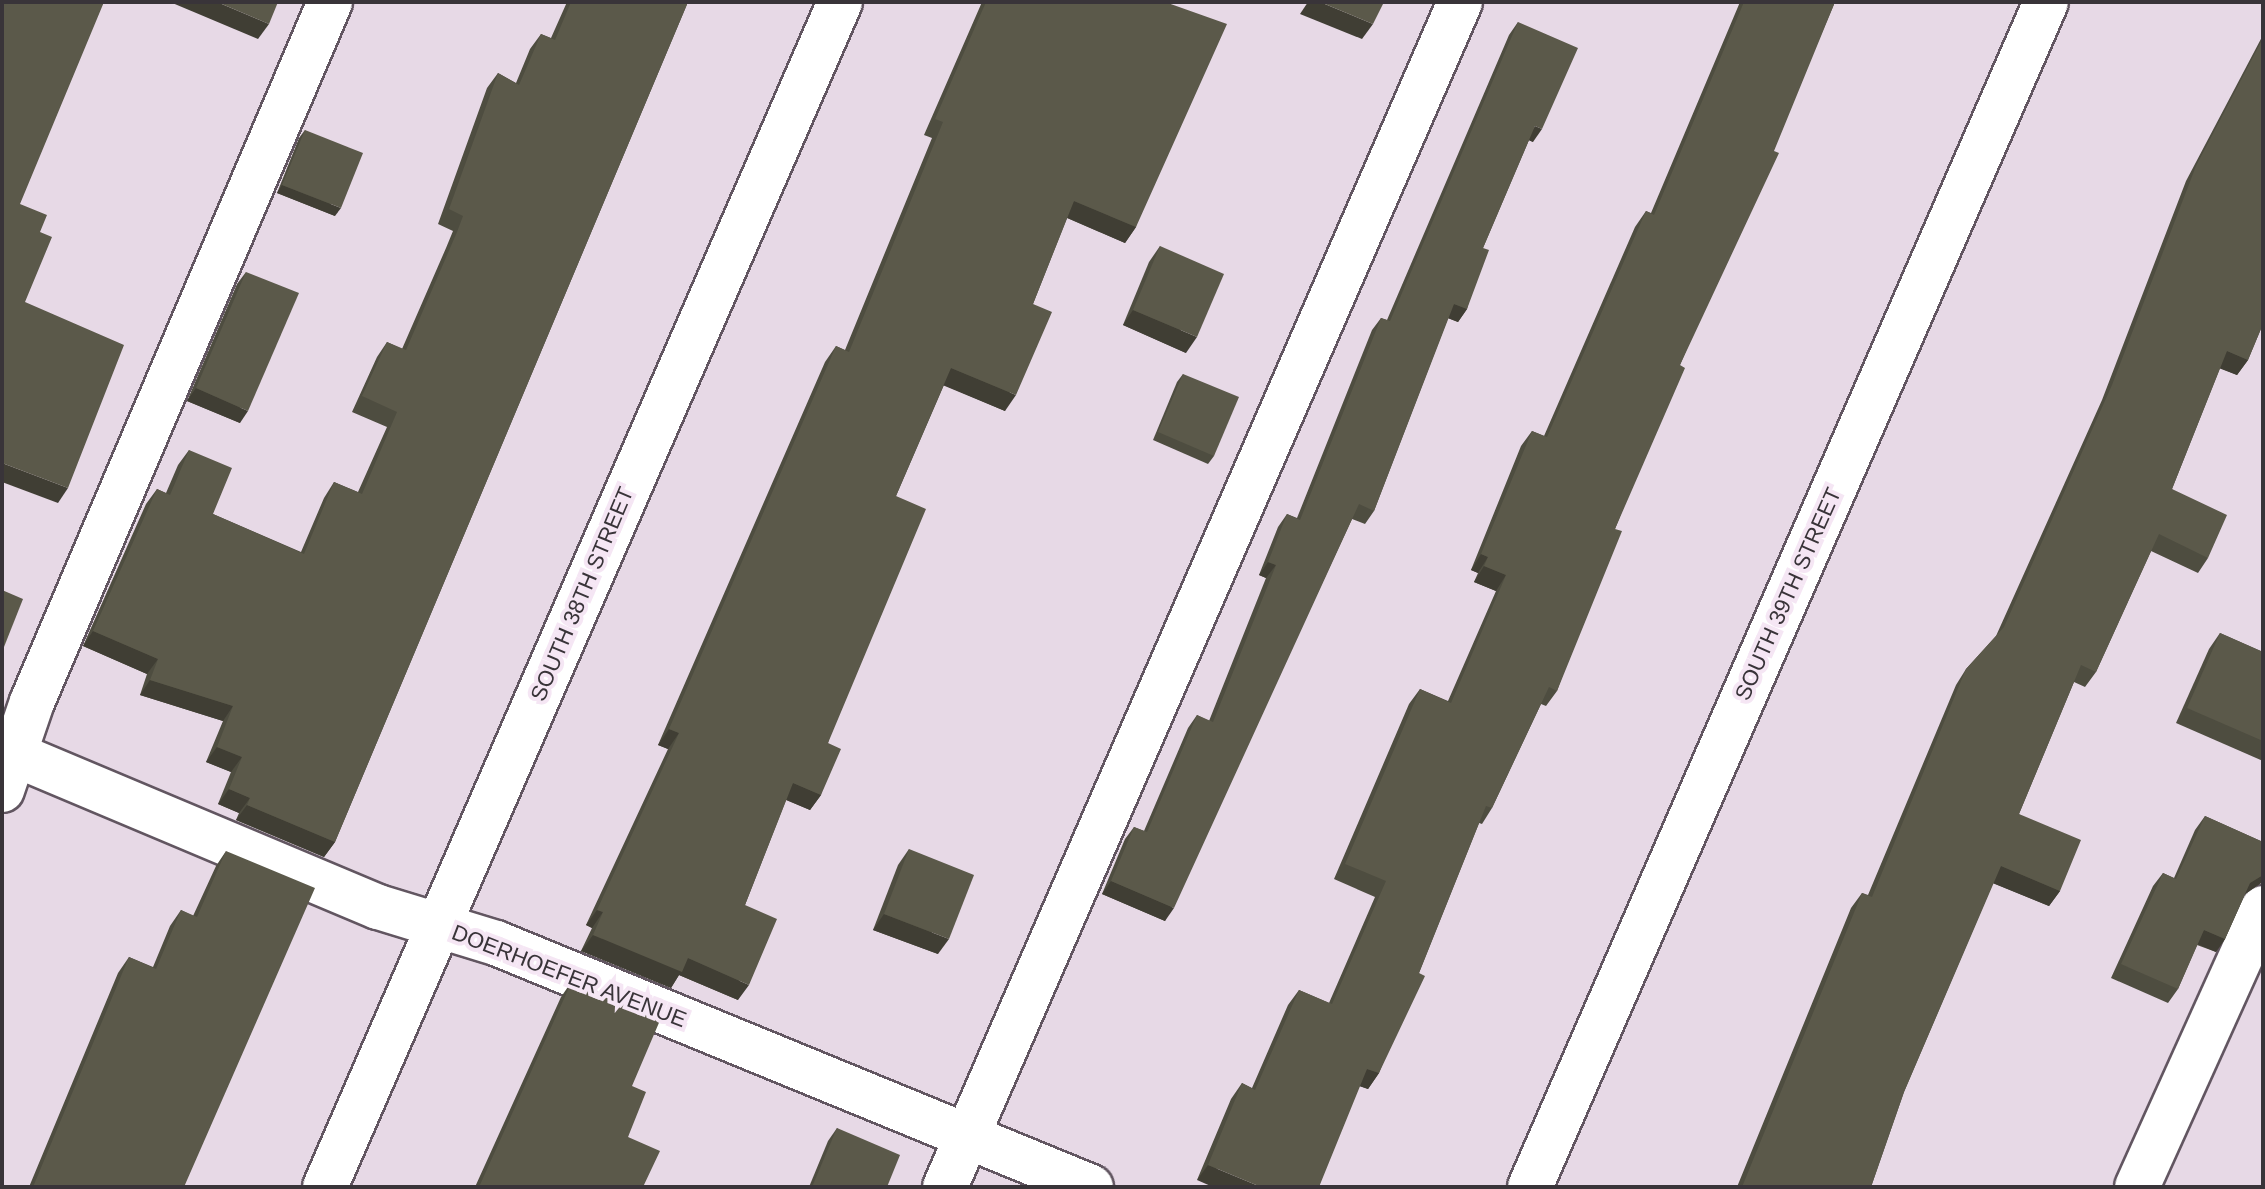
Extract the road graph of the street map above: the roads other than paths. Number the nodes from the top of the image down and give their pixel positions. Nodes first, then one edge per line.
1 (330, 2) edge
2 (840, 2) edge
3 (1460, 2) edge
4 (2046, 2) edge
5 (7, 765) edge
6 (2263, 908) edge
7 (438, 926) junction
8 (967, 1136) junction
9 (325, 1187) edge
10 (945, 1187) edge
11 (1091, 1187) edge
12 (1530, 1187) edge
13 (2137, 1187) edge

1 - 5 street
2 - 7 street, SOUTH 38TH STREET
3 - 8 street
4 - 12 street, SOUTH 39TH STREET
5 - 7 street, DOERHOEFER AVENUE
6 - 13 street
7 - 8 street, DOERHOEFER AVENUE
7 - 9 street, SOUTH 38TH STREET
8 - 10 street
8 - 11 street, DOERHOEFER AVENUE

